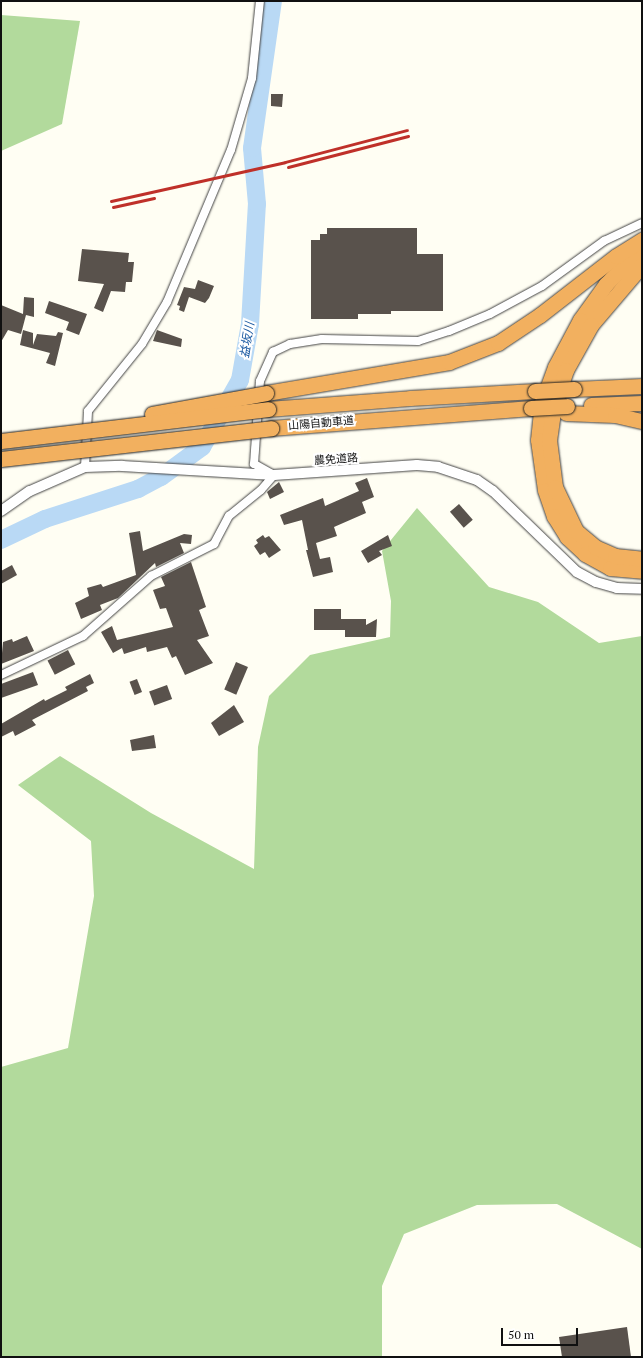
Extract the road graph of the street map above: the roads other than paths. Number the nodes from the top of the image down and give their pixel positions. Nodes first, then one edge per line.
1 (260, 1) edge
2 (642, 223) edge
3 (642, 240) edge
4 (642, 248) edge
5 (642, 265) edge
6 (642, 386) edge
7 (642, 403) edge
8 (567, 409) junction
9 (642, 421) edge
10 (1, 440) edge
11 (1, 459) edge
12 (86, 467) junction
13 (274, 475) junction
14 (1, 511) edge
15 (642, 559) edge
16 (642, 571) edge
17 (642, 589) edge
18 (1, 675) edge

1 - 12 street
2 - 13 street
3 - 10 highway, bridge
4 - 16 highway
5 - 15 highway
6 - 10 highway, 山陽自動車道, bridge
7 - 8 highway, 山陽自動車道
8 - 9 highway
8 - 11 highway, 山陽自動車道, bridge
12 - 13 street, 農免道路
12 - 14 street, 農免道路
13 - 17 street, 農免道路
13 - 18 street

